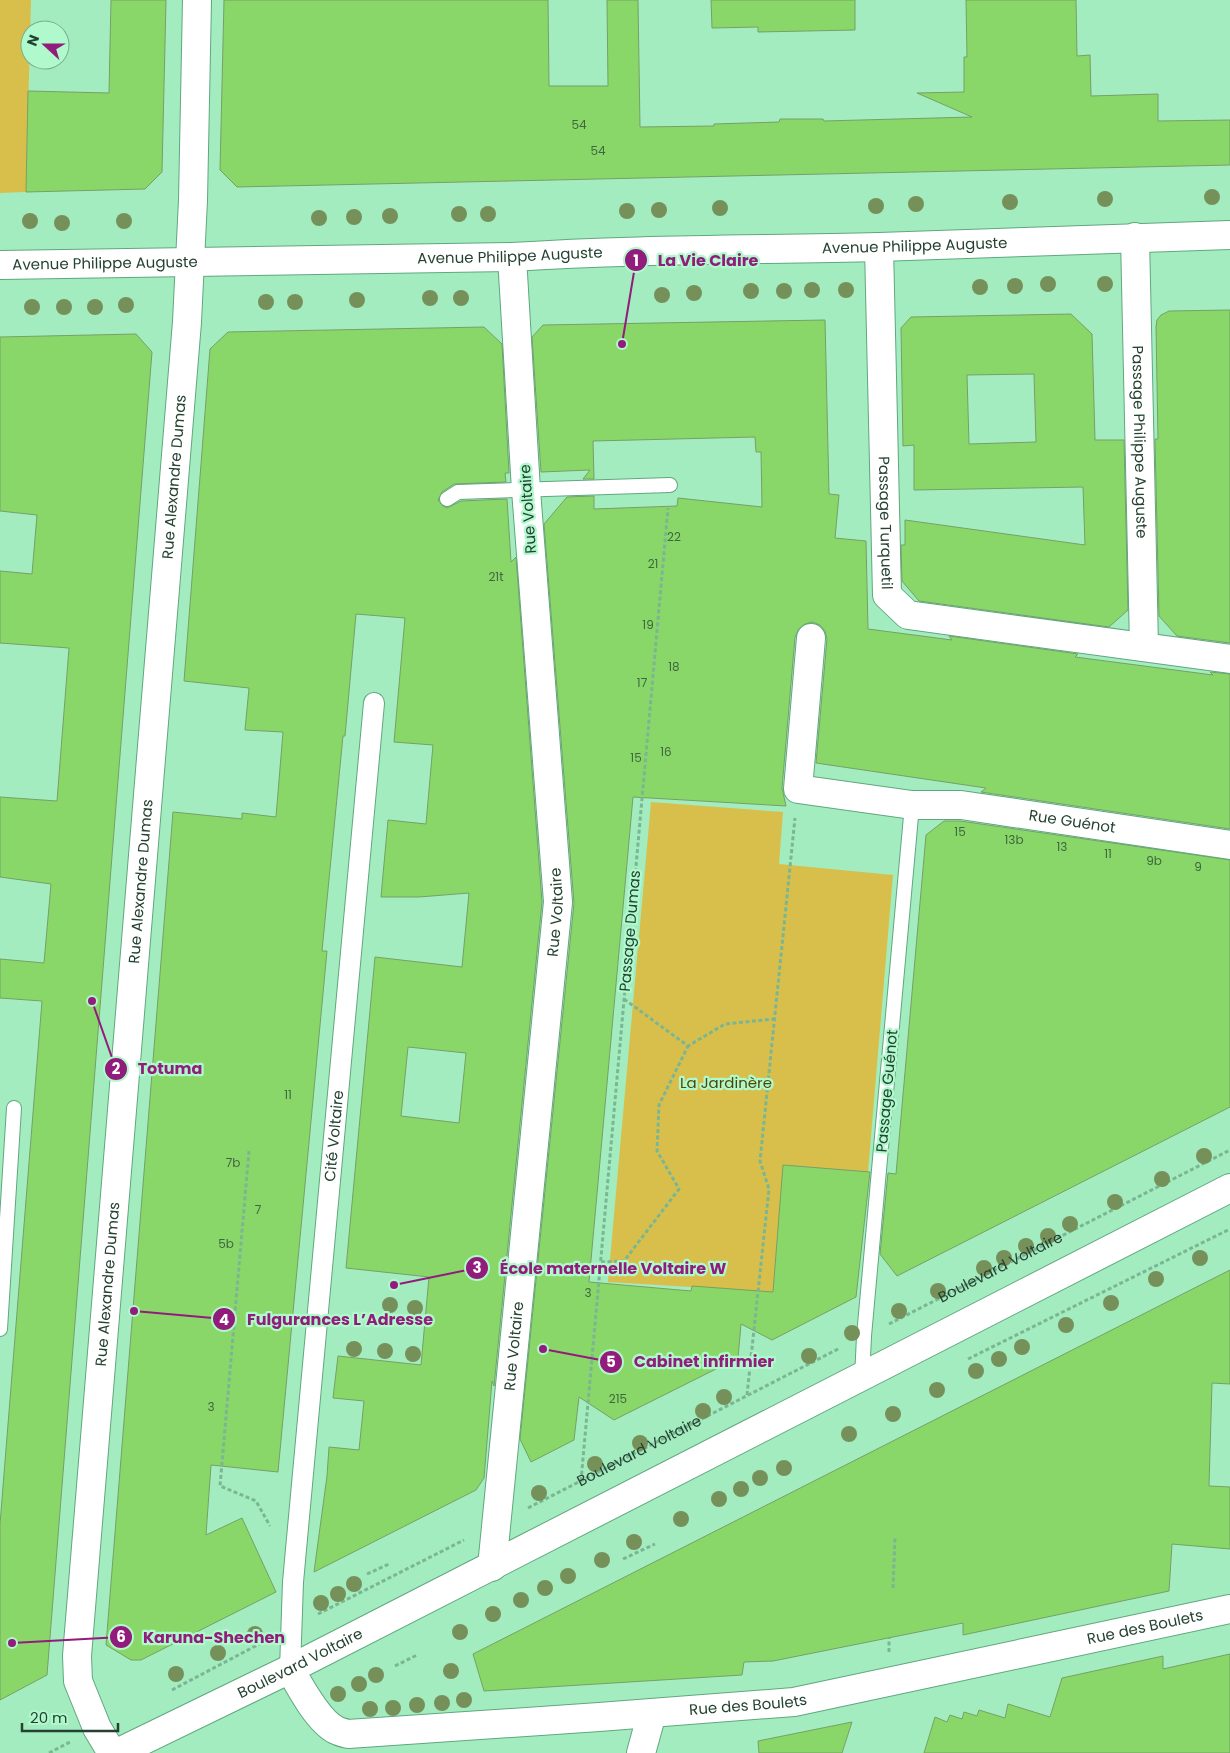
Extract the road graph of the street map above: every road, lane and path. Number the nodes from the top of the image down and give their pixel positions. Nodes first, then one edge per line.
1 (196, 0) edge
2 (1230, 235) edge
3 (1135, 237) junction
4 (879, 247) junction
5 (512, 257) junction
6 (190, 262) junction
7 (0, 264) edge
8 (670, 485) joint
9 (526, 490) junction
10 (447, 499) dead end
11 (811, 638) dead end
12 (1144, 647) junction
13 (1230, 659) edge
14 (374, 704) dead end
15 (912, 804) junction
16 (796, 817) dead end
17 (1230, 846) edge
18 (624, 999) junction
19 (774, 1019) junction
20 (688, 1046) junction
21 (14, 1108) dead end
22 (1230, 1150) edge
23 (249, 1151) dead end
24 (1230, 1188) edge
25 (601, 1262) junction
26 (0, 1330) edge
27 (864, 1336) junction
28 (862, 1378) junction
29 (747, 1395) junction
30 (745, 1438) junction
31 (581, 1479) junction
32 (580, 1521) junction
33 (496, 1524) junction
34 (270, 1526) dead end
35 (895, 1538) dead end
36 (655, 1544) dead end
37 (623, 1560) dead end
38 (389, 1564) dead end
39 (492, 1566) junction
40 (367, 1574) dead end
41 (892, 1588) dead end
42 (1230, 1609) edge
43 (291, 1628) junction
44 (889, 1638) dead end
45 (418, 1655) dead end
46 (889, 1656) dead end
47 (395, 1666) dead end
48 (290, 1670) junction
49 (166, 1693) dead end
50 (652, 1713) junction
51 (97, 1728) junction
52 (347, 1743) edge
53 (49, 1753) edge
54 (112, 1753) edge
55 (117, 1753) edge
56 (641, 1753) edge

1 - 6 street, Rue Alexandre Dumas
2 - 3 street, Avenue Philippe Auguste
3 - 4 street, Avenue Philippe Auguste
3 - 12 street, Passage Philippe Auguste
4 - 5 street, Avenue Philippe Auguste
4 - 12 street, Passage Turquetil
5 - 6 street, Avenue Philippe Auguste
5 - 9 street, Rue Voltaire
6 - 7 street, Avenue Philippe Auguste
6 - 51 street, Rue Alexandre Dumas
8 - 9 lane
8 - 18 path, Passage Dumas
9 - 10 lane
9 - 33 street, Rue Voltaire
11 - 15 street, Rue Guénot
12 - 13 street, Passage Turquetil
14 - 43 street, Cité Voltaire
15 - 17 street, Rue Guénot
15 - 27 lane, Passage Guénot
16 - 19 path
18 - 20 path
18 - 25 path, Passage Dumas
19 - 20 path
19 - 29 path
20 - 25 path
21 - 26 lane
22 - 27 path, Boulevard Voltaire
23 - 34 path
24 - 28 street, Boulevard Voltaire
25 - 31 path, Passage Dumas
27 - 28 lane, Passage Guénot
27 - 29 path, Boulevard Voltaire
28 - 30 street, Boulevard Voltaire
29 - 30 path
29 - 31 path, Boulevard Voltaire
30 - 32 street, Boulevard Voltaire
31 - 32 path, Passage Dumas
31 - 33 path, Boulevard Voltaire
32 - 39 street, Boulevard Voltaire
33 - 39 street, Rue Voltaire
33 - 43 path, Boulevard Voltaire
35 - 41 path
36 - 37 path
38 - 40 path
39 - 48 street, Boulevard Voltaire
42 - 50 street, Rue des Boulets
43 - 48 street, Cité Voltaire
43 - 49 path, Boulevard Voltaire
44 - 46 path
45 - 47 path
48 - 52 street, Rue des Boulets
48 - 55 street, Boulevard Voltaire
50 - 52 street, Rue des Boulets
50 - 56 street
51 - 53 path
51 - 54 street, Rue Alexandre Dumas

